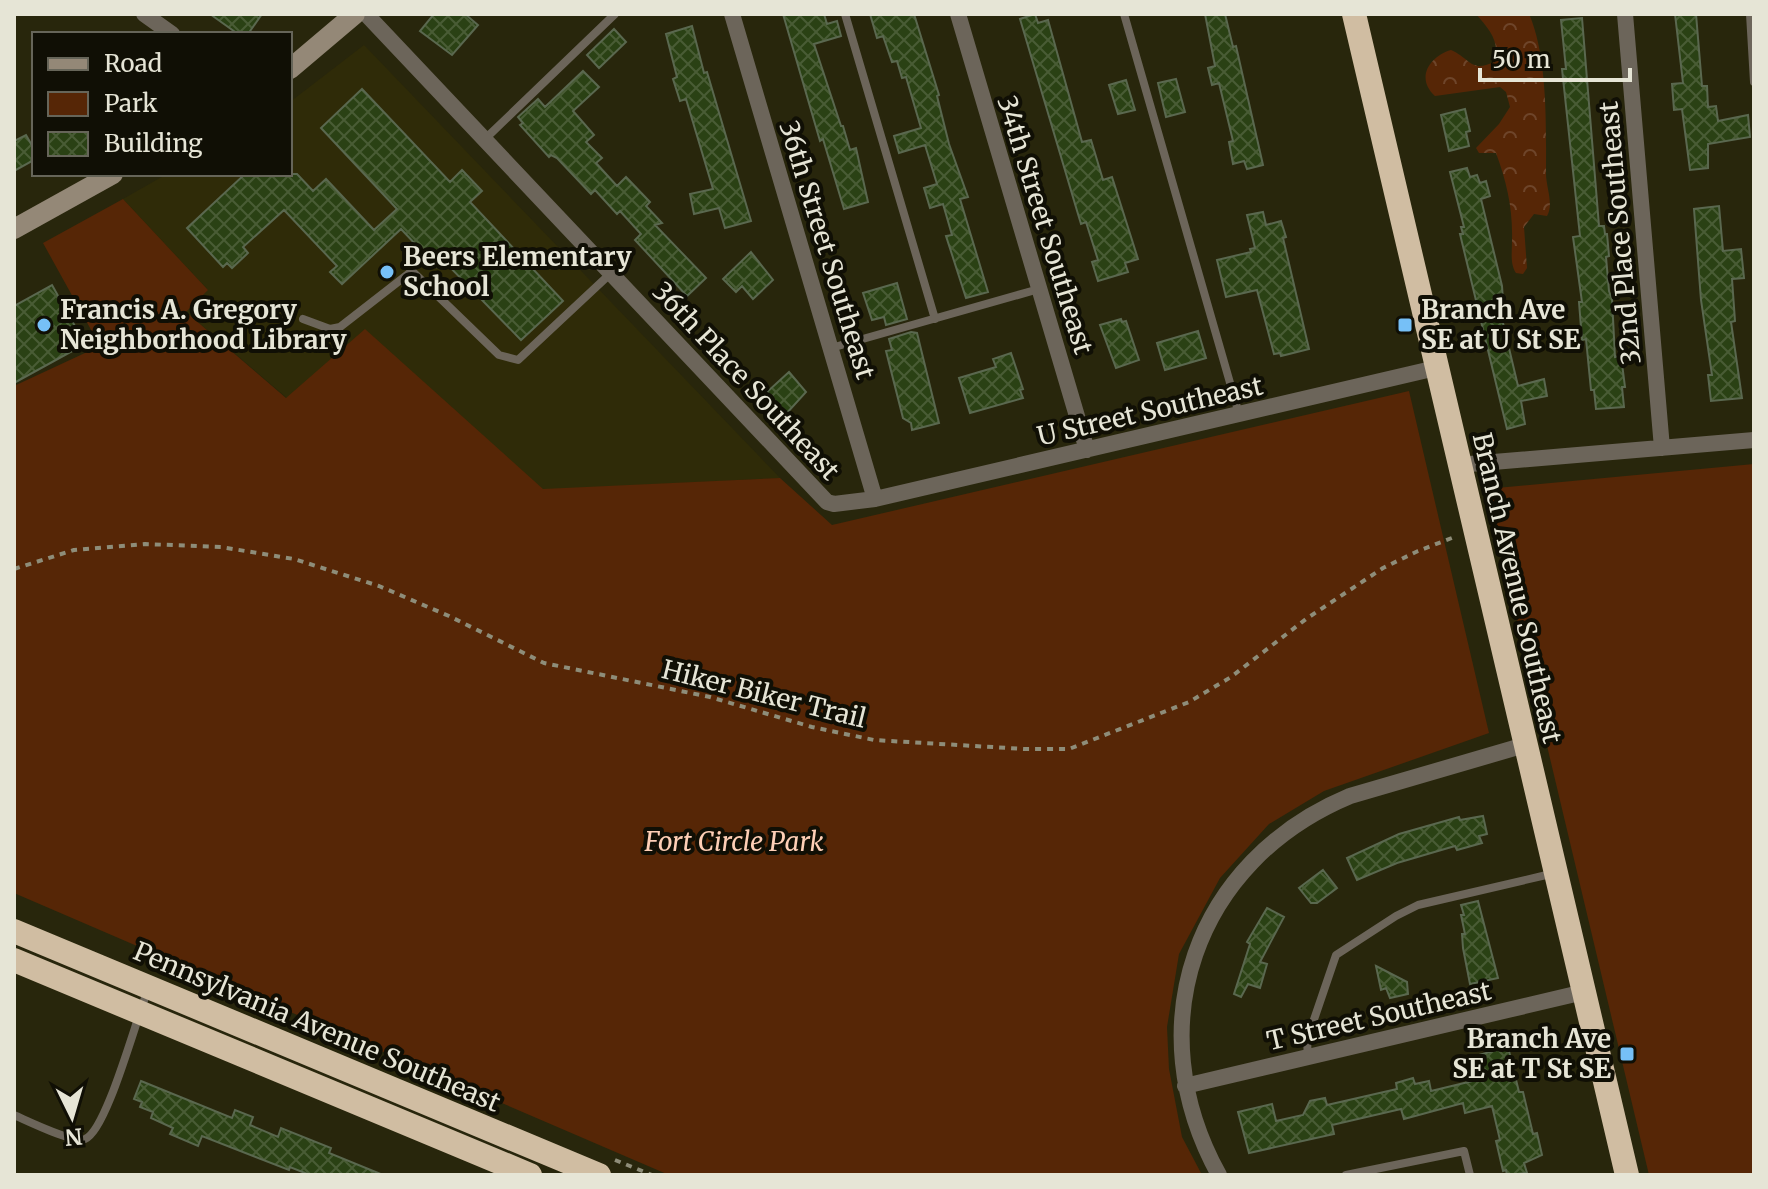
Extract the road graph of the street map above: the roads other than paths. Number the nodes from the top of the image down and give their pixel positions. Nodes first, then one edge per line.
1 (144, 14) edge
2 (355, 14) edge
3 (366, 14) edge
4 (615, 14) edge
5 (732, 14) edge
6 (845, 14) edge
7 (958, 14) edge
8 (1124, 14) edge
9 (1354, 14) edge
10 (1625, 14) edge
11 (1750, 14) edge
12 (169, 32) edge
13 (292, 67) edge
14 (1754, 82) edge
15 (484, 140) junction
16 (109, 176) edge
17 (14, 229) edge
18 (611, 273) junction
19 (1039, 289) junction
20 (303, 319) dead end
21 (935, 319) junction
22 (831, 348) junction
23 (1436, 368) junction
24 (1239, 414) junction
25 (1754, 440) edge
26 (1662, 448) junction
27 (1087, 450) junction
28 (1458, 465) junction
29 (875, 499) junction
30 (1525, 745) junction
31 (1556, 873) junction
32 (14, 931) edge
33 (14, 960) edge
34 (149, 987) junction
35 (1584, 992) junction
36 (138, 1012) junction
37 (1308, 1058) junction
38 (1185, 1086) junction
39 (14, 1115) edge
40 (591, 1174) edge
41 (530, 1175) edge
42 (1219, 1175) edge
43 (1346, 1175) edge
44 (1470, 1175) edge
45 (1627, 1175) edge

1 - 12 street
2 - 13 main road
3 - 15 street, 36th Place Southeast
4 - 15 lane
5 - 22 street, 36th Street Southeast
6 - 21 lane
7 - 19 street, 34th Street Southeast
8 - 24 lane
9 - 23 highway, Branch Avenue Southeast
10 - 26 street, 32nd Place Southeast
11 - 14 lane
15 - 18 street, 36th Place Southeast
16 - 17 main road
18 - 20 lane
18 - 29 street, 36th Place Southeast
19 - 21 lane
19 - 27 street, 34th Street Southeast
21 - 22 lane
22 - 29 street, 36th Street Southeast
23 - 24 street, U Street Southeast
23 - 28 highway, Branch Avenue Southeast
24 - 27 street, U Street Southeast
25 - 26 street
26 - 28 street
27 - 29 street, U Street Southeast
28 - 30 highway, Branch Avenue Southeast
30 - 31 highway, Branch Avenue Southeast
30 - 38 street
31 - 35 highway, Branch Avenue Southeast
31 - 37 lane
32 - 34 highway, Pennsylvania Avenue Southeast
33 - 36 highway, Pennsylvania Avenue Southeast
34 - 36 lane
34 - 40 highway, Pennsylvania Avenue Southeast
35 - 37 street, T Street Southeast
35 - 45 highway, Branch Avenue Southeast
36 - 39 lane
36 - 41 highway, Pennsylvania Avenue Southeast
37 - 38 street, T Street Southeast
38 - 42 street
43 - 44 lane

